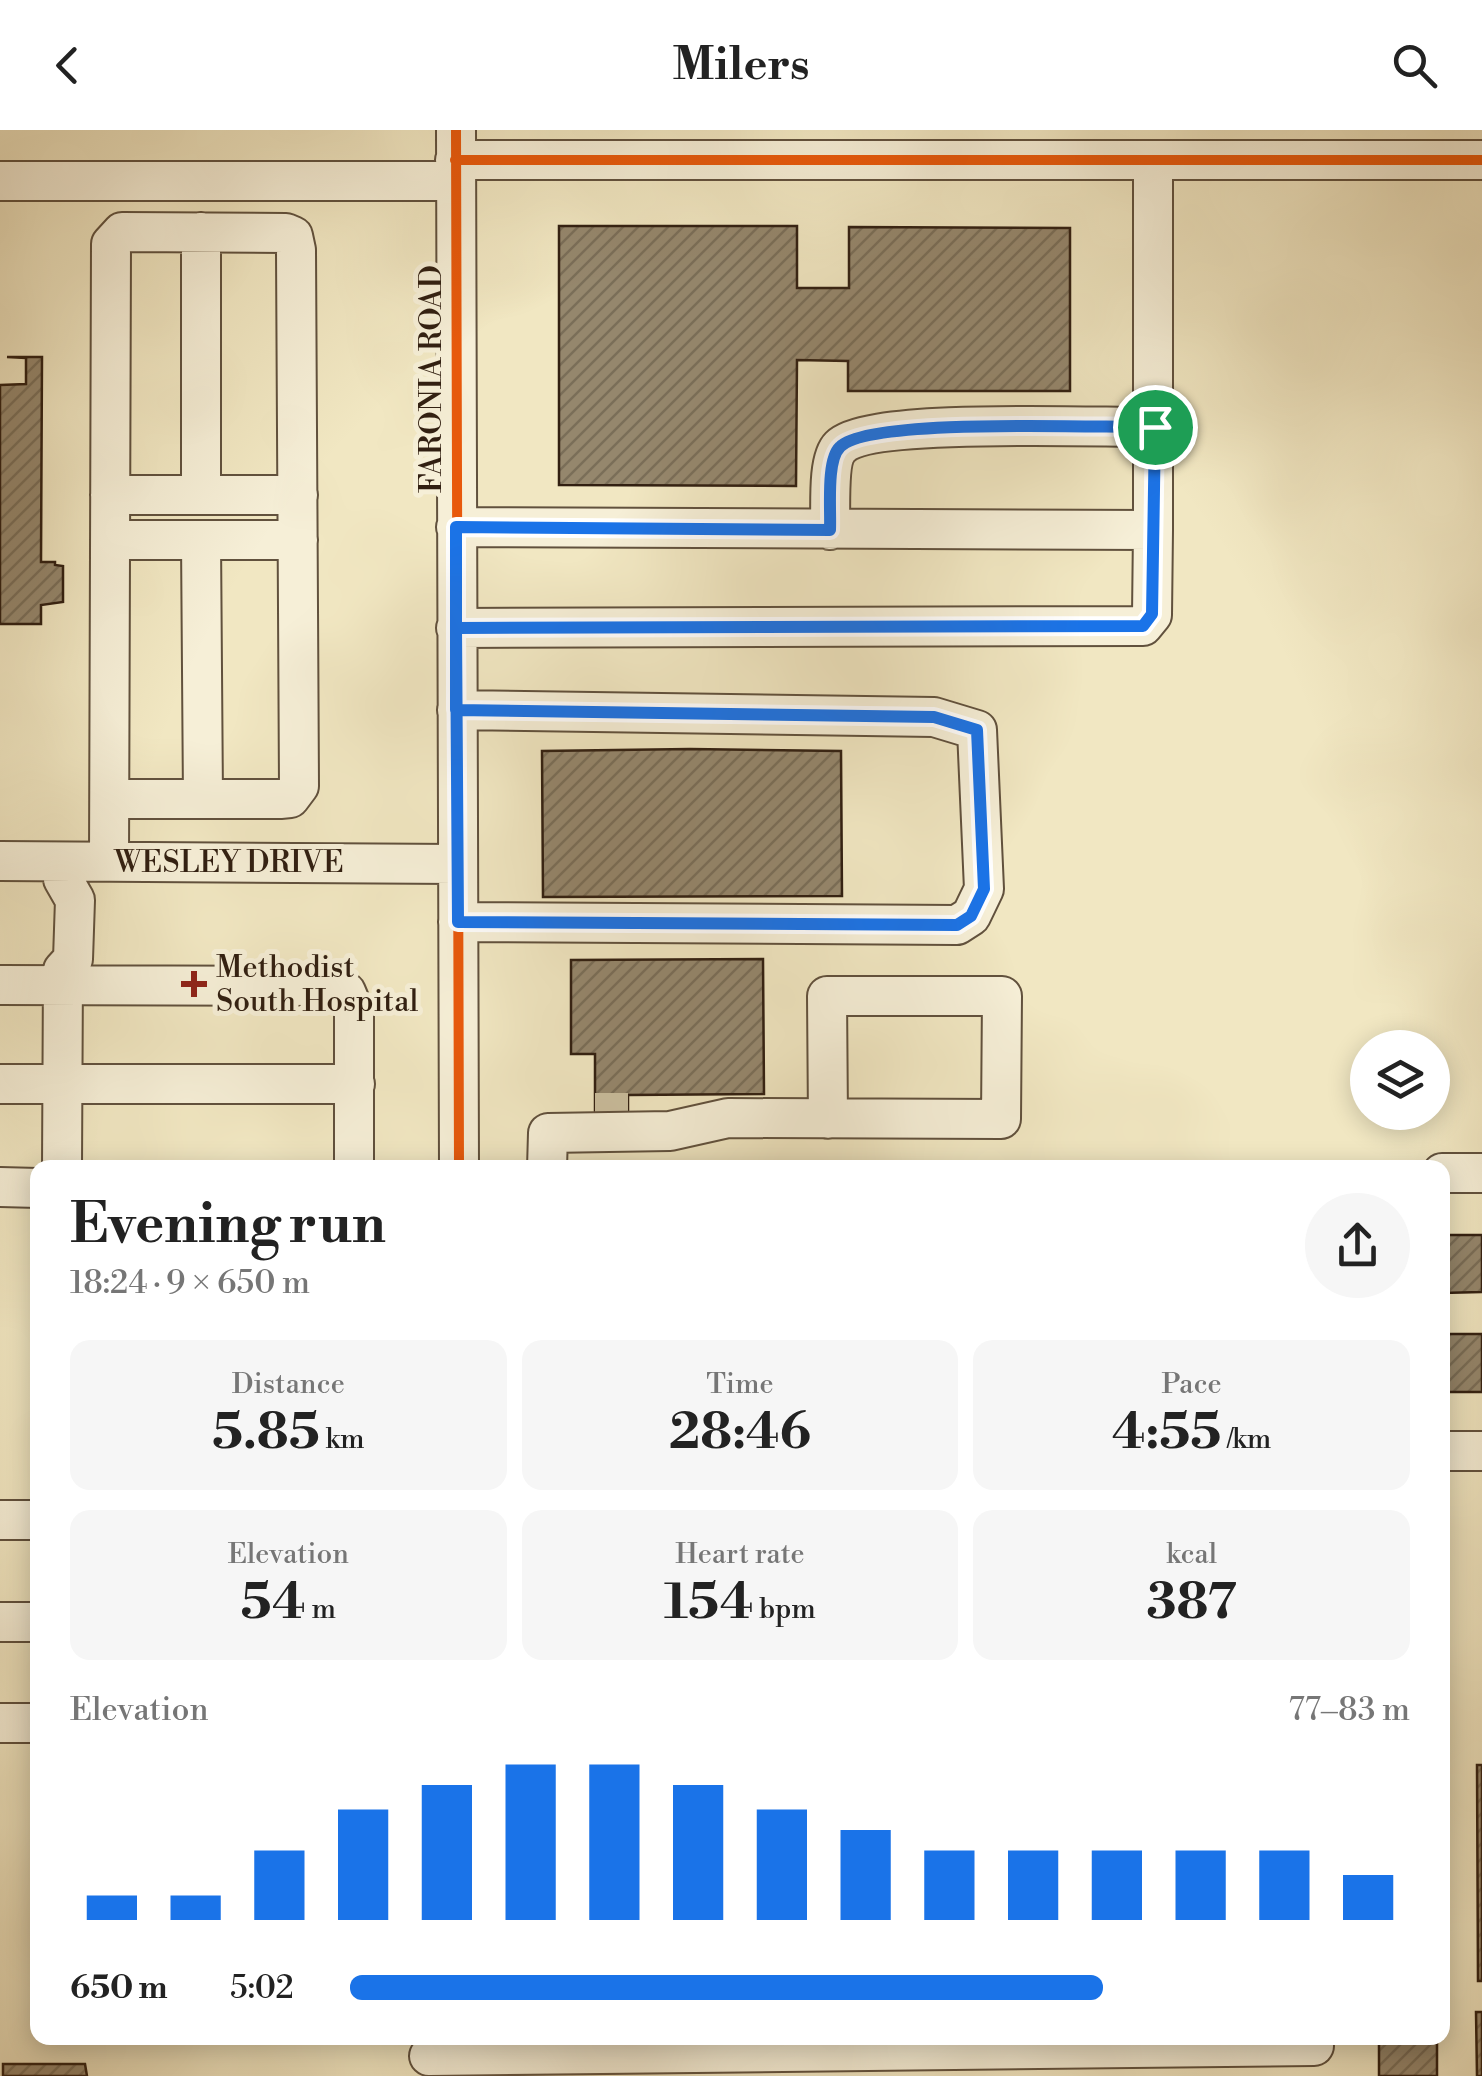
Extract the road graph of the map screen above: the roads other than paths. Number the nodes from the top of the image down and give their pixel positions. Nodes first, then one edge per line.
1 (455, 157) edge
2 (1153, 160) junction
3 (1482, 160) edge
4 (0, 181) edge
5 (200, 232) junction
6 (1155, 427) junction
7 (110, 494) junction
8 (201, 494) junction
9 (298, 494) junction
10 (456, 527) junction
11 (830, 530) junction
12 (1153, 530) junction
13 (110, 540) junction
14 (201, 540) junction
15 (298, 540) junction
16 (456, 628) junction
17 (456, 710) junction
18 (110, 799) junction
19 (202, 799) junction
20 (0, 861) edge
21 (109, 861) junction
22 (458, 864) junction
23 (63, 870) junction
24 (458, 922) junction
25 (63, 978) junction
26 (0, 985) edge
27 (0, 1084) edge
28 (62, 1084) junction
29 (354, 1084) junction
30 (828, 1119) junction
31 (670, 1131) junction
32 (547, 1150) edge
33 (62, 1160) edge
34 (354, 1160) edge
35 (460, 1160) edge
36 (1482, 1172) edge
37 (1450, 1173) edge
38 (0, 1188) edge
39 (30, 1188) edge
40 (1482, 1450) edge
41 (1450, 1451) edge
42 (0, 1520) edge
43 (30, 1520) edge
44 (0, 1622) edge
45 (30, 1622) edge
46 (0, 1723) edge
47 (30, 1723) edge
48 (774, 2045) edge
49 (1315, 2053) edge
50 (429, 2056) edge

1 - 2 street
1 - 4 street
1 - 10 street, FARONIA ROAD
2 - 3 street
2 - 6 street
5 - 7 street
5 - 8 street
5 - 9 street
6 - 11 street
6 - 12 street
7 - 8 street
7 - 13 street
8 - 9 street
9 - 15 street
10 - 11 street
10 - 16 street, FARONIA ROAD
11 - 12 street
12 - 16 street
13 - 14 street
13 - 18 street
14 - 15 street
14 - 19 street
15 - 19 street
16 - 17 street, FARONIA ROAD
17 - 22 street, FARONIA ROAD
17 - 24 street
18 - 19 street
18 - 21 street
20 - 23 street, WESLEY DRIVE
21 - 22 street, WESLEY DRIVE
21 - 23 street, WESLEY DRIVE
22 - 24 street, FARONIA ROAD
23 - 25 street
24 - 35 street, FARONIA ROAD
25 - 26 street
25 - 28 street
25 - 29 street
27 - 28 street
28 - 29 street
28 - 33 street
29 - 34 street
30 - 30 street
30 - 31 street
31 - 32 street
31 - 32 street
36 - 37 street
38 - 39 street
40 - 41 street
42 - 43 street
44 - 45 street
46 - 47 street
48 - 49 street
48 - 50 street

